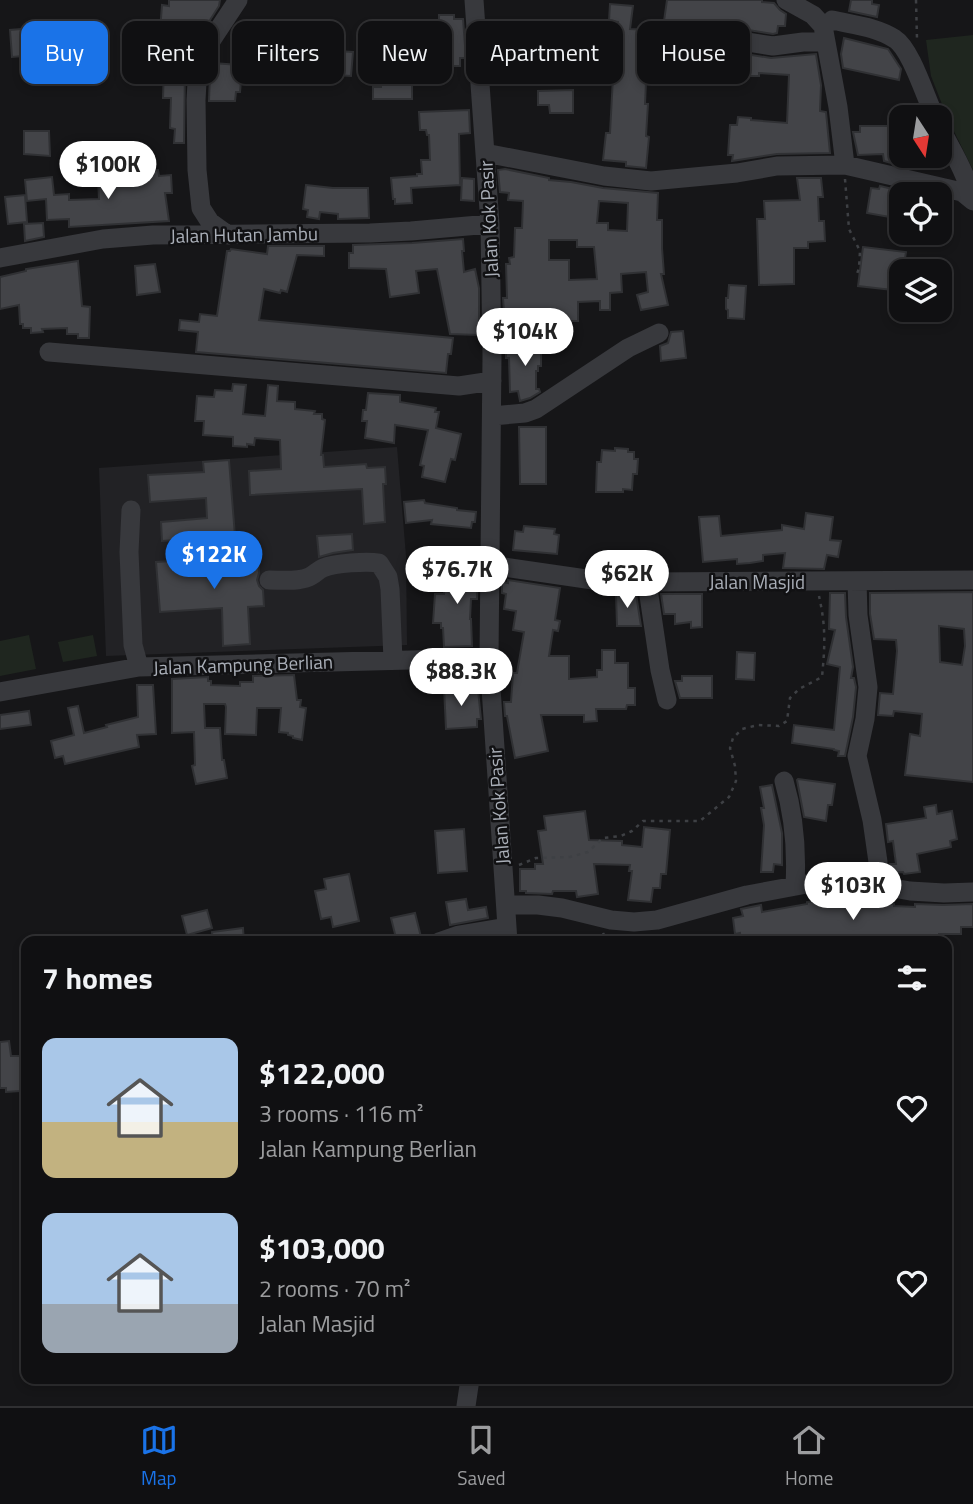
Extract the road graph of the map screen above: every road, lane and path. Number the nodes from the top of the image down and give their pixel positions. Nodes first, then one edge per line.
1 (238, 0) edge
2 (474, 0) edge
3 (786, 0) edge
4 (916, 0) edge
5 (832, 20) dead end
6 (826, 41) junction
7 (750, 42) edge
8 (917, 43) dead end
9 (930, 105) edge
10 (952, 151) edge
11 (485, 153) junction
12 (845, 165) junction
13 (967, 197) edge
14 (490, 224) junction
15 (228, 235) junction
16 (0, 258) edge
17 (856, 276) dead end
18 (659, 333) dead end
19 (49, 352) dead end
20 (492, 381) junction
21 (492, 416) junction
22 (131, 510) dead end
23 (490, 565) junction
24 (269, 580) dead end
25 (973, 580) edge
26 (810, 581) junction
27 (857, 581) junction
28 (647, 582) junction
29 (489, 658) junction
30 (393, 660) junction
31 (139, 667) junction
32 (0, 692) edge
33 (667, 700) dead end
34 (784, 780) dead end
35 (503, 873) junction
36 (872, 883) junction
37 (795, 885) junction
38 (973, 892) edge
39 (506, 905) junction
40 (508, 934) edge
41 (456, 936) edge
42 (469, 1384) edge
43 (466, 1406) edge

1 - 15 street
2 - 11 street, Jalan Kok Pasir
3 - 6 street
4 - 8 path
5 - 9 street
6 - 7 street
6 - 12 street
10 - 13 street
11 - 12 street
11 - 14 street, Jalan Kok Pasir
12 - 13 street
12 - 17 path
14 - 15 street, Jalan Hutan Jambu
14 - 20 street, Jalan Kok Pasir
15 - 16 street, Jalan Hutan Jambu
18 - 21 street
19 - 20 street
20 - 21 street, Jalan Kok Pasir
21 - 23 street, Jalan Kok Pasir
22 - 31 street
23 - 28 street, Jalan Masjid
23 - 29 street, Jalan Kok Pasir
24 - 30 street
25 - 27 street, Jalan Masjid
26 - 27 street, Jalan Masjid
26 - 28 street, Jalan Masjid
26 - 35 path
27 - 36 street
28 - 33 street
29 - 30 street, Jalan Kampung Berlian
29 - 35 street, Jalan Kok Pasir
30 - 31 street, Jalan Kampung Berlian
31 - 32 street, Jalan Kampung Berlian
34 - 37 street
35 - 39 street, Jalan Kok Pasir
36 - 37 street
36 - 38 street
37 - 39 street
39 - 40 street, Jalan Kok Pasir
40 - 41 street
42 - 43 street

